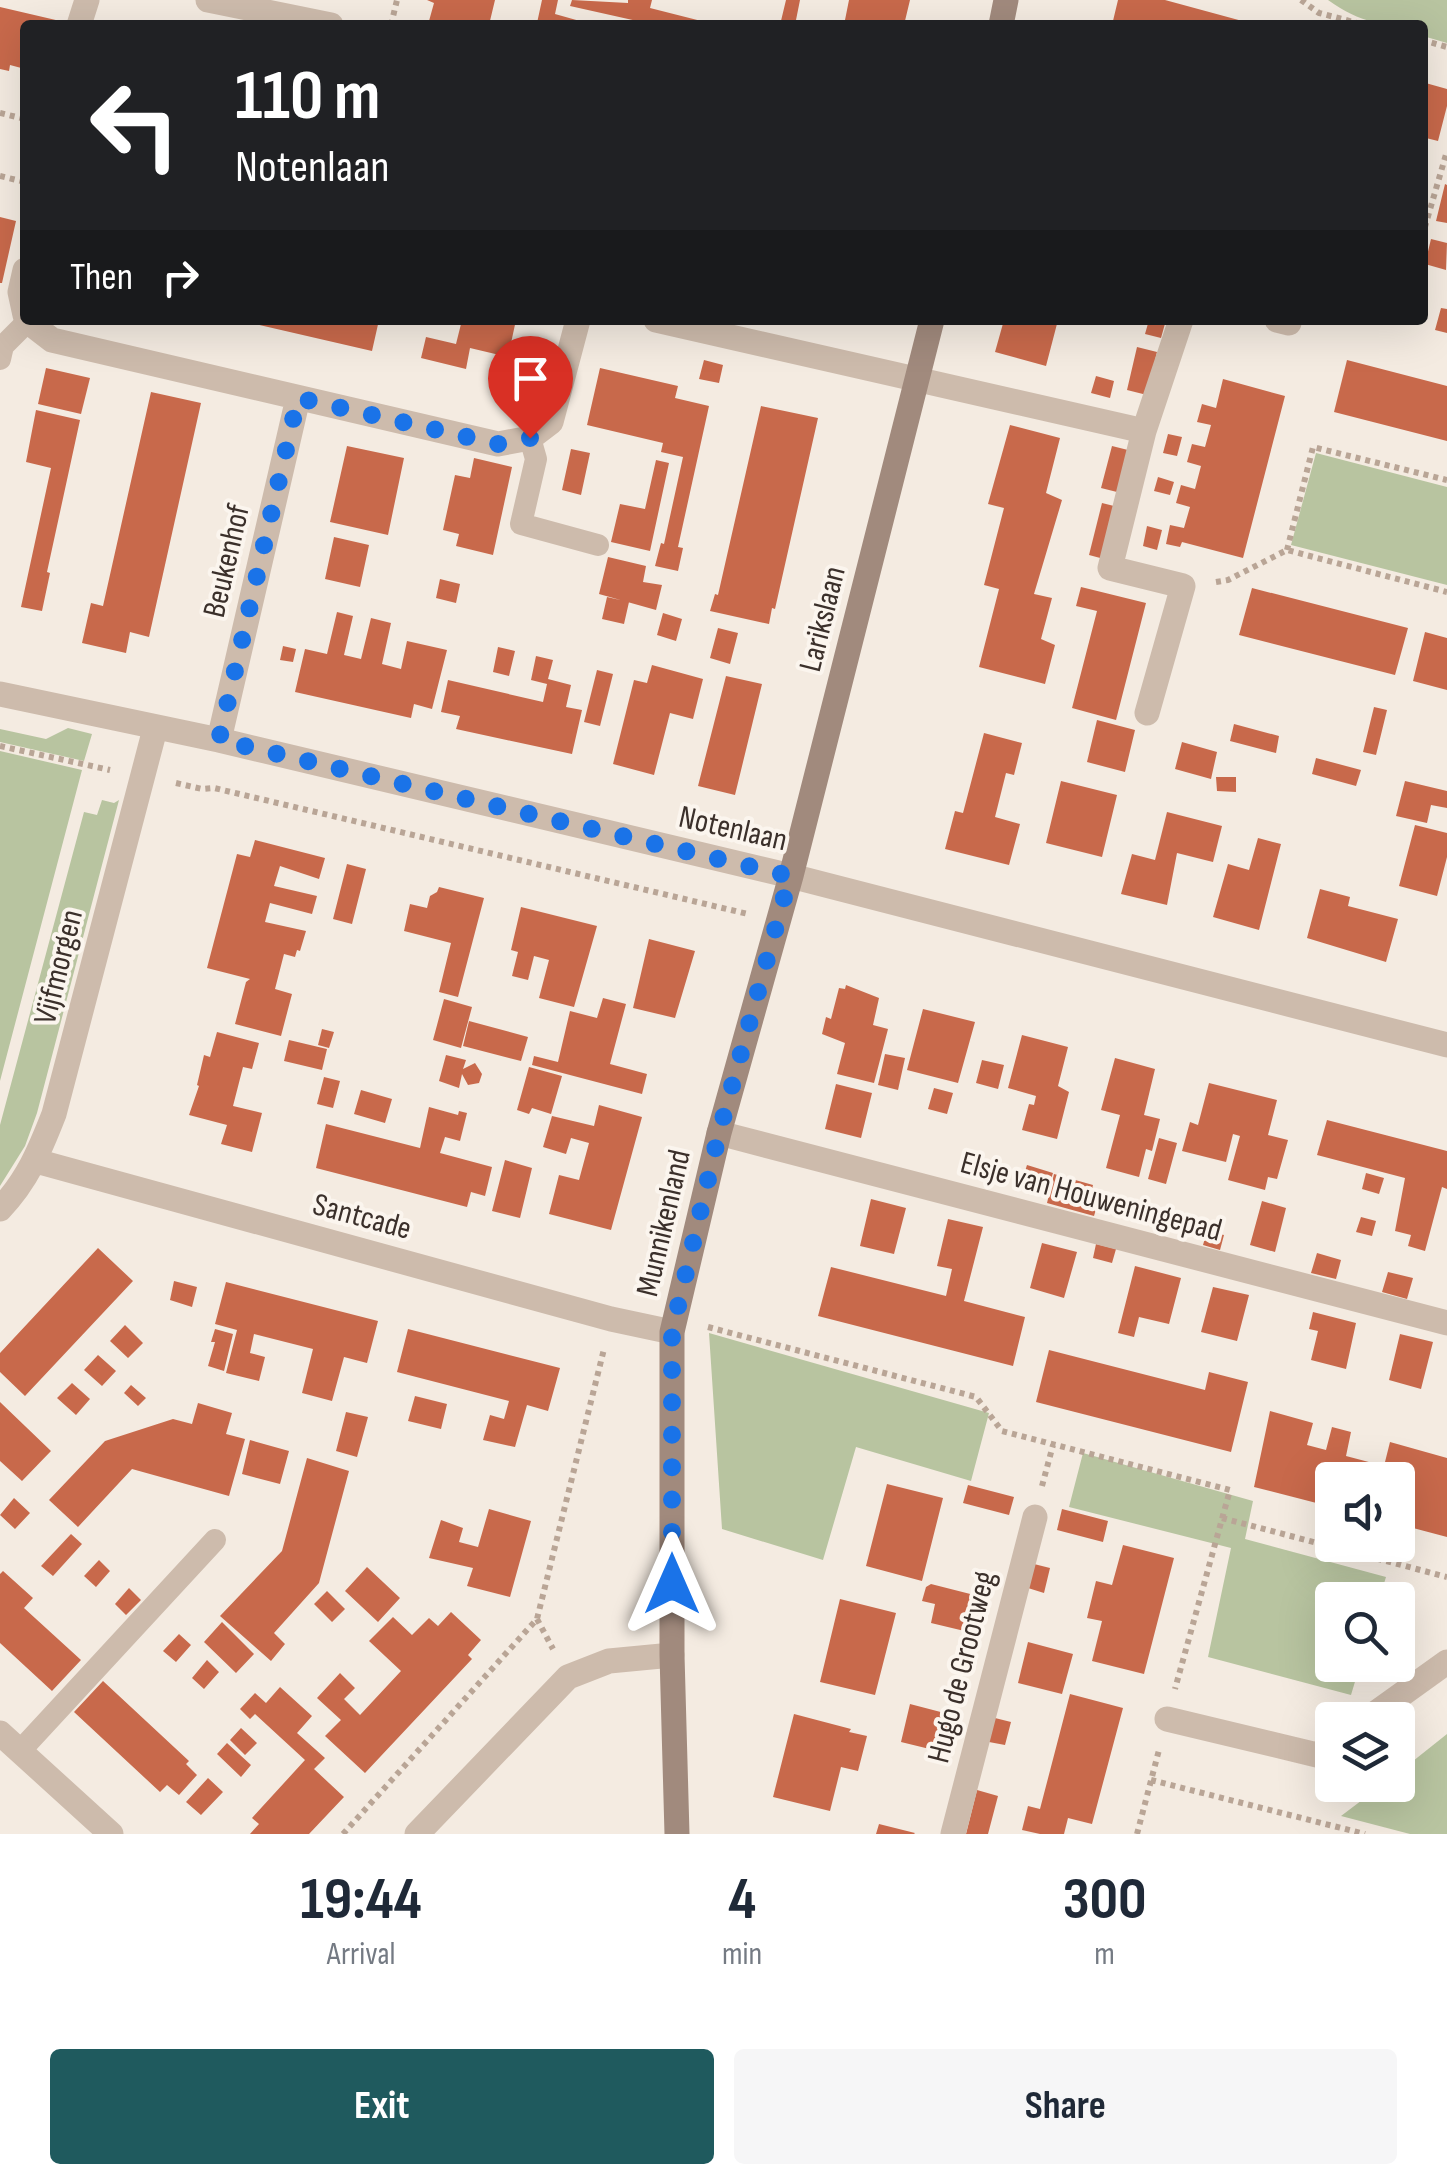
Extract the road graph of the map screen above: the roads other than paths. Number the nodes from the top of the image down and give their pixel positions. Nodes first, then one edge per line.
1 (208, 0) edge
2 (307, 20) edge
3 (21, 325) edge
4 (33, 325) edge
5 (577, 325) edge
6 (679, 325) edge
7 (931, 325) edge
8 (1179, 325) edge
9 (0, 360) edge
10 (919, 378) junction
11 (298, 398) junction
12 (1144, 432) junction
13 (530, 438) junction
14 (598, 546) dead end
15 (0, 694) edge
16 (1147, 713) dead end
17 (156, 729) junction
18 (219, 740) junction
19 (790, 876) junction
20 (1447, 1045) edge
21 (719, 1133) junction
22 (36, 1161) junction
23 (0, 1209) edge
24 (1447, 1323) edge
25 (672, 1332) junction
26 (1035, 1516) road end
27 (215, 1540) dead end
28 (672, 1655) junction
29 (1447, 1662) edge
30 (1391, 1702) edge
31 (1167, 1719) dead end
32 (0, 1733) edge
33 (20, 1751) junction
34 (1315, 1755) edge
35 (112, 1834) edge
36 (417, 1834) edge
37 (677, 1834) edge
38 (953, 1834) edge

1 - 2 street
3 - 9 lane
4 - 11 street
5 - 13 street
6 - 10 street
7 - 10 street, Larikslaan
8 - 12 street
10 - 12 street
10 - 19 street, Larikslaan
11 - 13 street
11 - 18 street, Beukenhof
12 - 16 street
13 - 14 lane
15 - 17 street, Notenlaan
17 - 18 street, Notenlaan
17 - 22 street, Vijfmorgen
18 - 19 street, Notenlaan
19 - 20 street, Notenlaan
19 - 21 street, Munnikenland
21 - 24 street, Elsje van Houweningepad
21 - 25 street, Munnikenland
22 - 23 street, Vijfmorgen
22 - 25 street, Santcade
25 - 28 street, Munnikenland
26 - 38 street, Hugo de Grootweg
27 - 33 lane
28 - 36 street
28 - 37 street, Munnikenland
29 - 30 street
31 - 34 street
32 - 33 street
33 - 35 street

